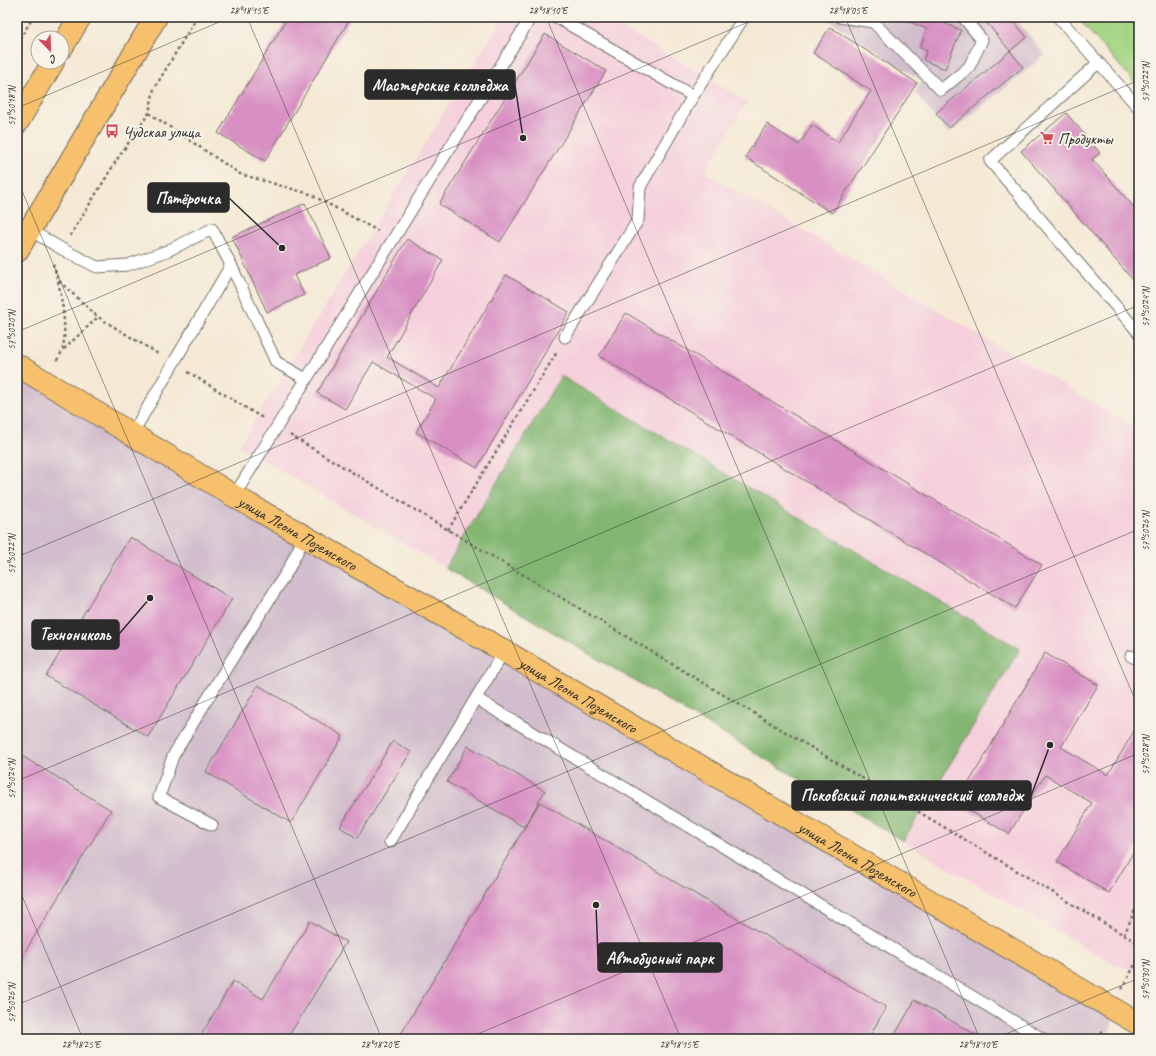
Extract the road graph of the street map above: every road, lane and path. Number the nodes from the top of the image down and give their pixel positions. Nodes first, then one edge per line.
1 (33, 17) edge
2 (80, 17) edge
3 (156, 17) edge
4 (197, 17) edge
5 (531, 17) edge
6 (556, 17) edge
7 (744, 17) edge
8 (840, 17) edge
9 (963, 17) edge
10 (1058, 17) edge
11 (871, 19) edge
12 (70, 34) edge
13 (17, 44) edge
14 (1098, 63) junction
15 (48, 70) edge
16 (693, 96) junction
17 (1139, 108) edge
18 (149, 113) junction
19 (17, 122) edge
20 (30, 230) junction
21 (392, 240) junction
22 (17, 250) edge
23 (62, 250) junction
24 (231, 266) junction
25 (59, 281) junction
26 (98, 317) junction
27 (1139, 333) edge
28 (565, 337) joint
29 (63, 350) junction
30 (174, 363) junction
31 (17, 365) edge
32 (306, 379) junction
33 (43, 381) junction
34 (277, 427) junction
35 (132, 434) junction
36 (234, 496) junction
37 (448, 530) junction
38 (305, 536) junction
39 (504, 651) junction
40 (477, 699) junction
41 (212, 825) dead end
42 (390, 842) dead end
43 (1139, 901) edge
44 (1124, 935) junction
45 (1139, 944) edge
46 (1139, 1024) edge
47 (1043, 1039) edge

1 - 13 path
2 - 12 highway
3 - 20 highway
4 - 18 path
5 - 21 lane
6 - 16 lane
7 - 16 lane
8 - 11 lane
9 - 11 lane
10 - 14 lane
14 - 17 lane
14 - 27 lane
15 - 19 highway
16 - 28 lane
18 - 21 path
18 - 23 path
20 - 22 highway
20 - 23 lane
21 - 32 lane
23 - 24 lane
23 - 25 path
24 - 30 lane
24 - 32 lane
25 - 26 path
25 - 29 path
26 - 29 path
26 - 30 path
28 - 37 path
29 - 33 path
30 - 34 path
30 - 35 lane
31 - 33 highway, улица Леона Поземского
32 - 34 lane
33 - 35 highway, улица Леона Поземского
34 - 36 lane
34 - 37 path
35 - 36 highway, улица Леона Поземского
36 - 38 highway, улица Леона Поземского
37 - 44 path
38 - 39 highway, улица Леона Поземского
38 - 41 lane
39 - 40 lane
39 - 46 highway, улица Леона Поземского
40 - 42 lane
40 - 47 lane
43 - 44 path
44 - 45 path

